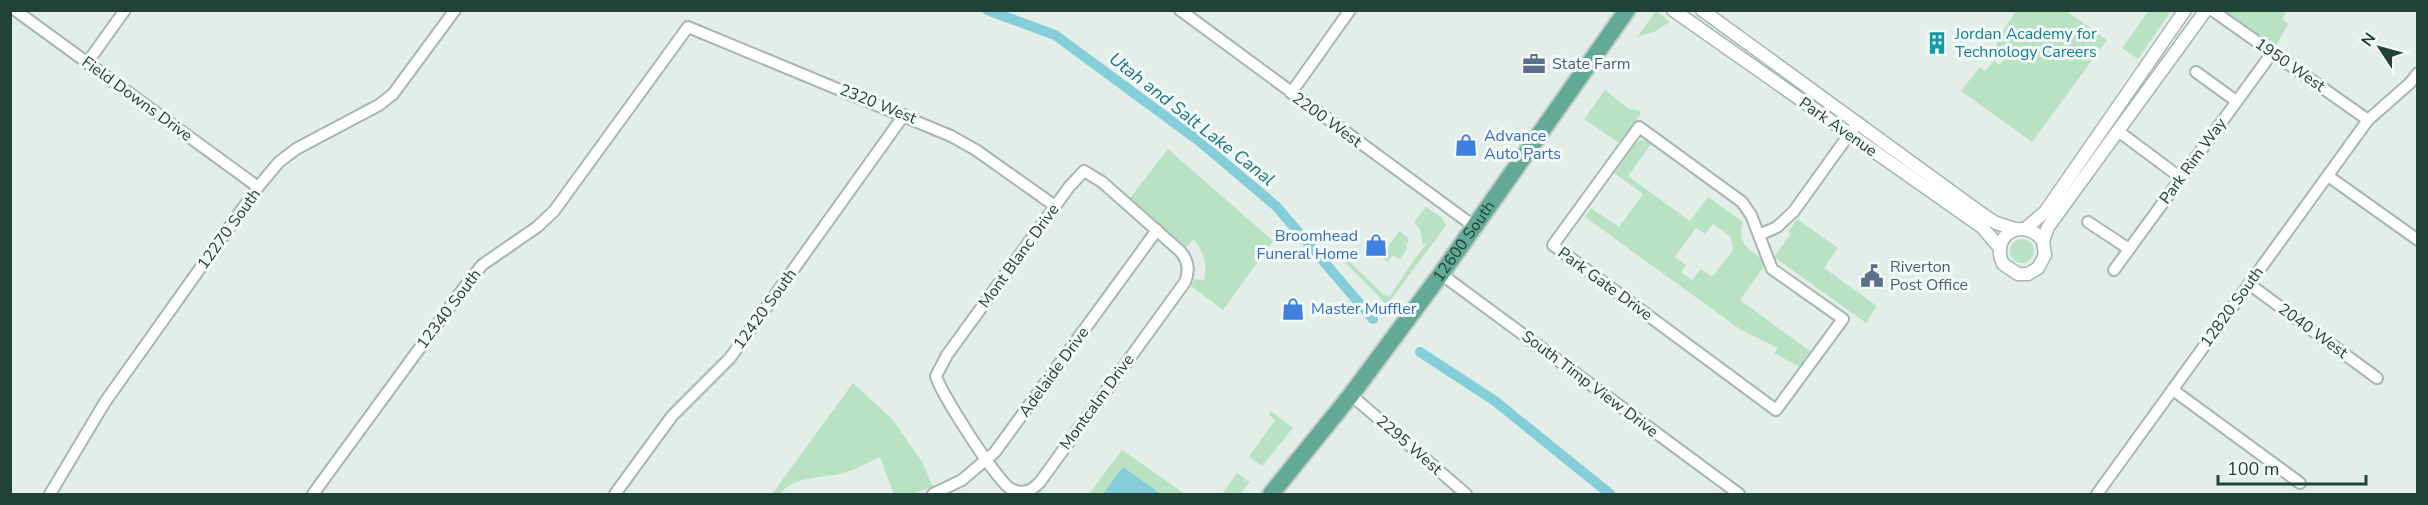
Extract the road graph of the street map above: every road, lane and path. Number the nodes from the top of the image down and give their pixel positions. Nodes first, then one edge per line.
1 (15, 10) edge
2 (125, 10) edge
3 (455, 10) edge
4 (1180, 10) edge
5 (1350, 10) edge
6 (1627, 10) edge
7 (1673, 10) edge
8 (1702, 10) edge
9 (2185, 10) edge
10 (2206, 10) edge
11 (2212, 10) edge
12 (688, 27) joint
13 (2272, 53) junction
14 (87, 63) junction
15 (2196, 72) dead end
16 (2418, 73) edge
17 (1291, 93) junction
18 (2236, 101) junction
19 (904, 115) junction
20 (2368, 120) junction
21 (1858, 122) junction
22 (2118, 131) junction
23 (1849, 135) junction
24 (2328, 176) junction
25 (2181, 178) junction
26 (258, 187) junction
27 (1055, 206) junction
28 (2088, 222) dead end
29 (1475, 227) junction
30 (2021, 229) junction
31 (1157, 230) junction
32 (1759, 235) junction
33 (2418, 240) edge
34 (2043, 241) junction
35 (2000, 248) junction
36 (2128, 249) junction
37 (1188, 262) joint
38 (2114, 270) dead end
39 (1442, 274) junction
40 (2249, 284) junction
41 (2377, 378) dead end
42 (2173, 390) junction
43 (1351, 395) junction
44 (987, 461) junction
45 (2300, 483) dead end
46 (50, 495) edge
47 (313, 495) edge
48 (615, 495) edge
49 (933, 495) edge
50 (1271, 495) edge
51 (1466, 495) edge
52 (1739, 495) edge
53 (2097, 495) edge

1 - 14 street, Field Downs Drive
2 - 14 street
3 - 26 street, 12270 South
4 - 17 street, 2200 West
5 - 17 street
6 - 29 main road, 12600 South
7 - 23 street, Park Avenue
8 - 21 street, Park Avenue
9 - 30 street
10 - 22 street, Park Avenue
11 - 13 street, 1950 West
12 - 19 street, 2320 West
12 - 47 street, 12340 South
13 - 18 street, Park Rim Way
13 - 20 street, 1950 West
14 - 26 street, Field Downs Drive
15 - 18 street
16 - 20 street, 12820 South
17 - 29 street, 2200 West
18 - 25 street, Park Rim Way
19 - 27 street, 2320 West
19 - 48 street, 12420 South
20 - 24 street, 12820 South
21 - 23 street
21 - 30 street, Park Avenue
22 - 25 street
22 - 34 street, Park Avenue
23 - 32 street
23 - 35 street, Park Avenue
24 - 33 street
24 - 40 street, 12820 South
25 - 36 street, Park Rim Way
26 - 46 street, 12270 South
27 - 31 street, Mont Blanc Drive
27 - 44 street, Mont Blanc Drive
28 - 36 street
29 - 39 main road, 12600 South
30 - 34 street, Park Avenue
30 - 35 street
31 - 37 street, Mont Blanc Drive
31 - 44 street, Adelaide Drive
32 - 32 street, Park Gate Drive
34 - 35 street, Park Avenue
36 - 38 street, Park Rim Way
37 - 44 street, Montcalm Drive
39 - 43 main road, 12600 South
39 - 52 street, South Timp View Drive
40 - 41 street, 2040 West
40 - 42 street, 12820 South
42 - 45 street
42 - 53 street, 12820 South
43 - 50 main road, 12600 South
43 - 51 street, 2295 West
44 - 49 street, Adelaide Drive

